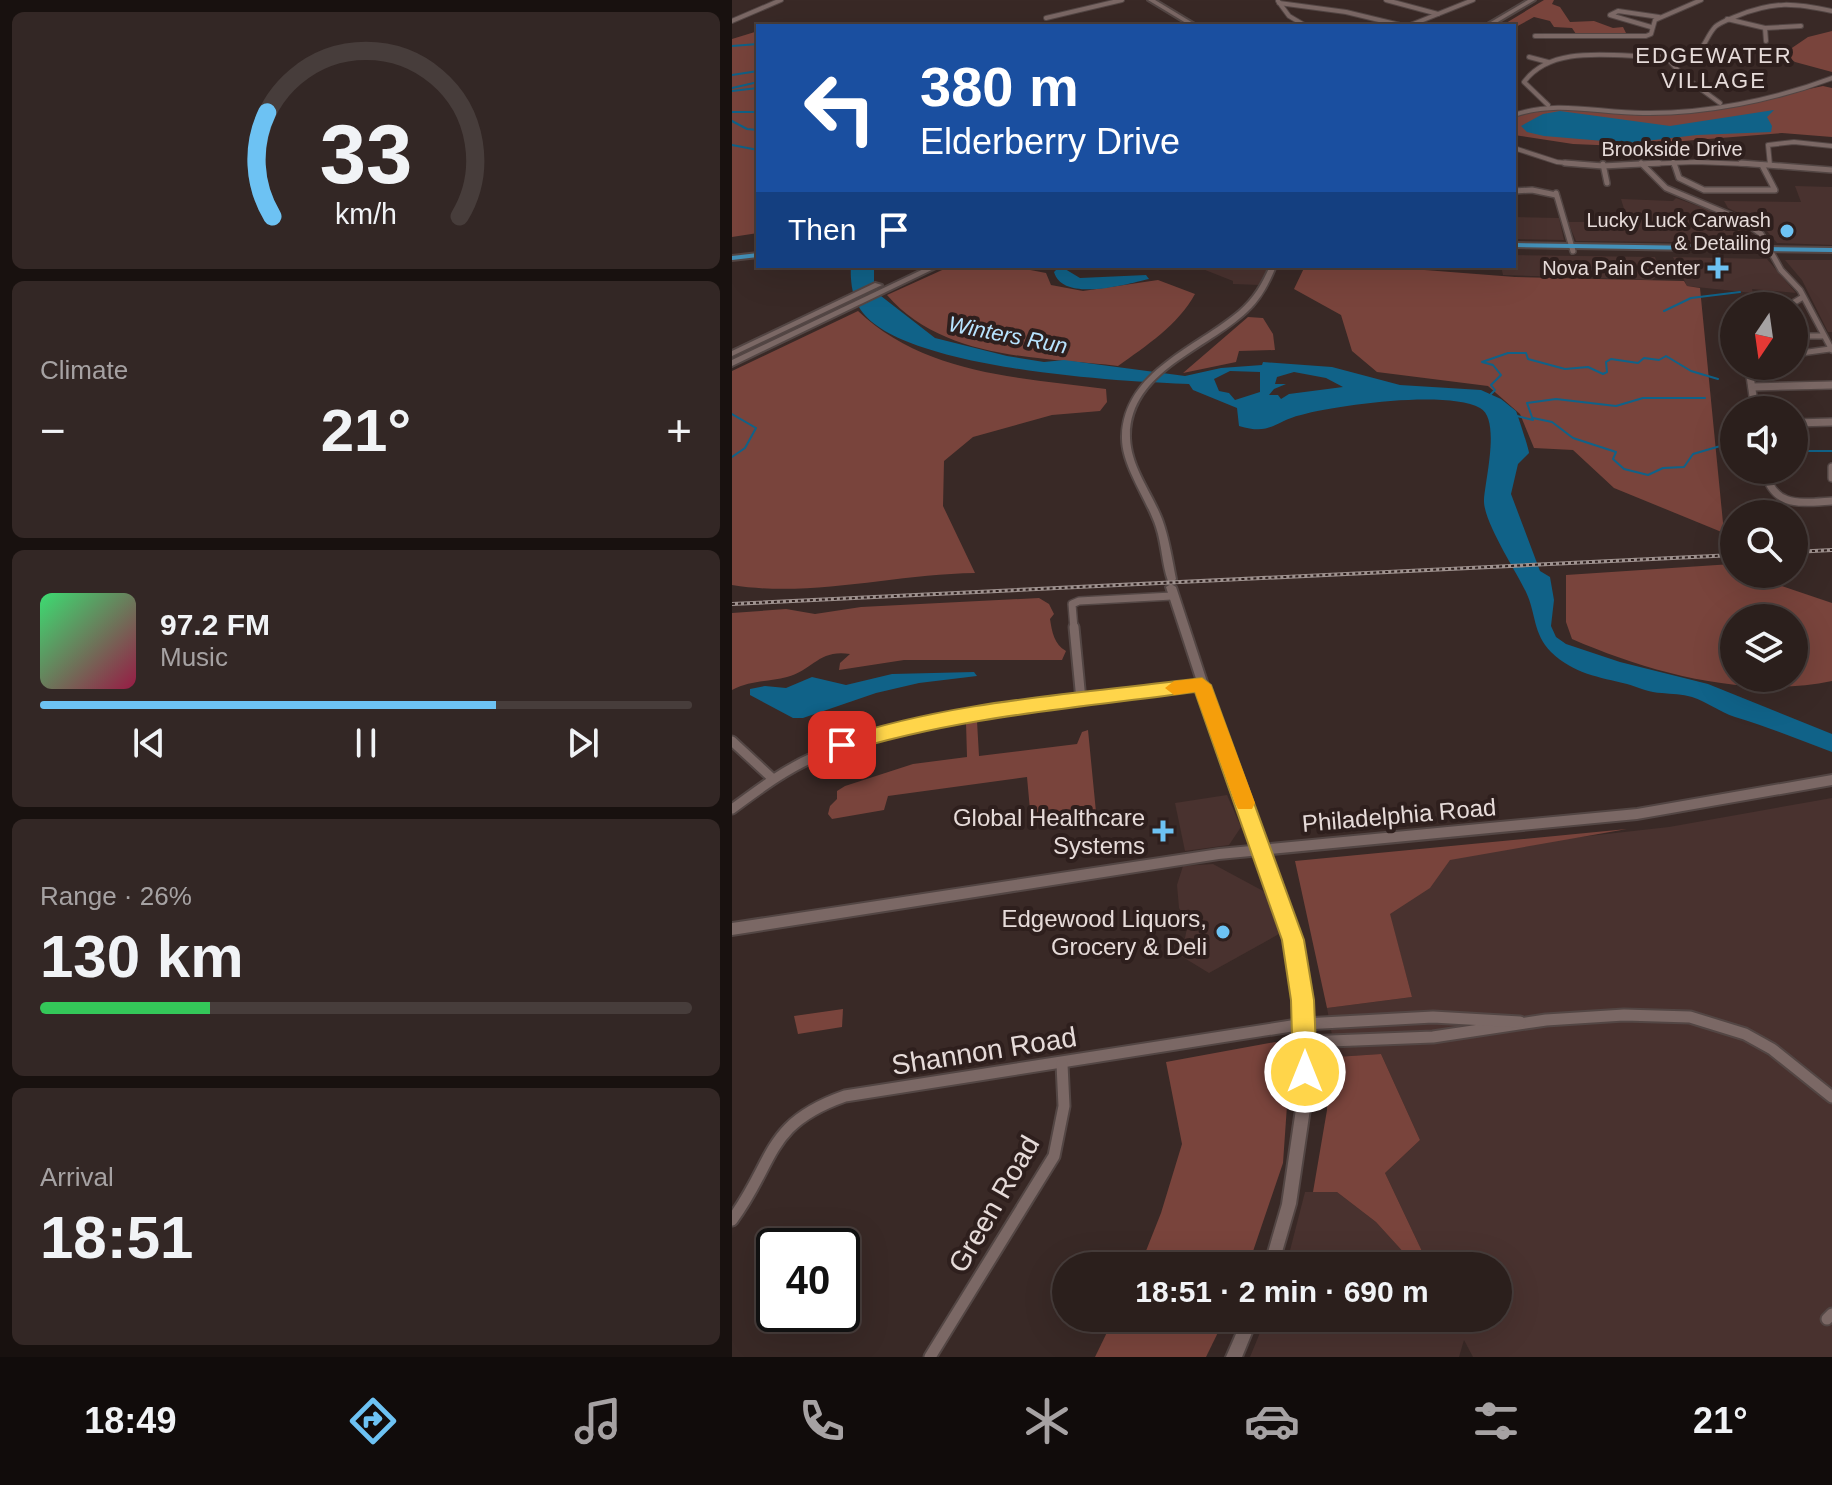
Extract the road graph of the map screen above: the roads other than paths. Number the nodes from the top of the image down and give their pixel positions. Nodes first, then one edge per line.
1 (780, 0) edge
2 (1122, 0) edge
3 (1151, 0) edge
4 (1386, 0) edge
5 (1532, 0) edge
6 (1701, 0) edge
7 (1812, 0) edge
8 (1279, 1) edge
9 (1468, 1) edge
10 (1807, 5) junction
11 (1832, 11) edge
12 (1438, 14) junction
13 (1660, 17) junction
14 (1046, 18) dead end
15 (1726, 19) junction
16 (732, 21) edge
17 (1192, 24) edge
18 (1303, 24) edge
19 (1397, 24) edge
20 (1411, 24) edge
21 (1490, 24) edge
22 (1801, 26) dead end
23 (1651, 27) junction
24 (1765, 28) junction
25 (1551, 36) dead end
26 (1766, 41) dead end
27 (1658, 48) dead end
28 (1701, 51) junction
29 (1610, 56) junction
30 (1529, 57) dead end
31 (1664, 57) junction
32 (1724, 58) dead end
33 (1548, 62) junction
34 (1614, 67) dead end
35 (1832, 78) edge
36 (1516, 82) edge
37 (1524, 82) junction
38 (1721, 103) junction
39 (1548, 105) junction
40 (1516, 114) edge
41 (1832, 146) edge
42 (1516, 149) edge
43 (1673, 162) junction
44 (1641, 163) junction
45 (1717, 163) junction
46 (1603, 164) junction
47 (1762, 165) junction
48 (1770, 166) junction
49 (1832, 170) edge
50 (1722, 173) dead end
51 (1607, 183) dead end
52 (1516, 191) edge
53 (1516, 247) edge
54 (756, 248) edge
55 (1572, 248) junction
56 (732, 251) edge
57 (1772, 252) junction
58 (1832, 252) edge
59 (756, 255) edge
60 (732, 258) edge
61 (915, 268) edge
62 (931, 268) edge
63 (1272, 268) edge
64 (891, 283) junction
65 (1799, 292) edge
66 (849, 303) junction
67 (1809, 309) edge
68 (1816, 325) junction
69 (1808, 331) edge
70 (1808, 336) edge
71 (1822, 336) junction
72 (1831, 350) edge
73 (1808, 352) edge
74 (732, 354) edge
75 (732, 363) edge
76 (1751, 380) edge
77 (1832, 385) edge
78 (1752, 387) junction
79 (1753, 396) edge
80 (1832, 422) edge
81 (1808, 423) edge
82 (1832, 467) edge
83 (1832, 478) edge
84 (1768, 484) edge
85 (1832, 501) edge
86 (1171, 587) junction
87 (1202, 685) junction
88 (1081, 700) junction
89 (732, 741) edge
90 (773, 779) junction
91 (1832, 780) edge
92 (732, 809) edge
93 (1261, 850) junction
94 (732, 929) edge
95 (1520, 1022) junction
96 (1304, 1024) junction
97 (1305, 1042) junction
98 (1062, 1064) junction
99 (1832, 1097) edge
100 (732, 1220) edge
101 (1275, 1252) edge
102 (1245, 1332) edge
103 (930, 1357) edge
104 (1234, 1357) edge

1 - 16 street
2 - 14 street
3 - 17 main road
4 - 12 street
5 - 21 main road
6 - 13 street
7 - 10 street
8 - 18 street
8 - 19 street
9 - 12 street
10 - 11 street
10 - 15 street
12 - 20 street
13 - 23 street
13 - 23 street
15 - 24 street
15 - 28 street
22 - 24 street
23 - 25 street
24 - 26 street
27 - 31 street
28 - 31 street
28 - 32 street
29 - 31 street
29 - 33 street
29 - 34 street
30 - 33 street
31 - 38 street
33 - 37 street
35 - 38 street
36 - 37 street
37 - 39 street
38 - 39 street
39 - 40 street
41 - 48 street
42 - 46 street, Brookside Drive
43 - 44 street, Brookside Drive
43 - 45 street, Brookside Drive
43 - 47 street
44 - 46 street, Brookside Drive
44 - 57 street
45 - 47 street, Brookside Drive
45 - 50 street
46 - 51 street
47 - 48 street, Brookside Drive
48 - 49 street, Brookside Drive
52 - 55 street
53 - 55 highway
54 - 56 highway
55 - 57 highway
57 - 58 highway
57 - 65 street
59 - 60 highway
61 - 64 main road
62 - 64 main road
63 - 86 street
64 - 66 main road
66 - 74 main road
66 - 75 main road
67 - 68 street
68 - 69 street
68 - 71 street
70 - 71 street
71 - 72 street
72 - 73 street
76 - 78 street
77 - 78 street
78 - 79 street
80 - 81 street
82 - 83 street
84 - 85 street
86 - 87 street
86 - 88 street
87 - 88 street
87 - 93 street
88 - 90 street
89 - 90 street
90 - 92 street
91 - 93 main road, Philadelphia Road
93 - 94 main road, Philadelphia Road
93 - 96 street
95 - 96 street, Shannon Road
95 - 97 street
95 - 99 street
96 - 97 street
96 - 98 street, Shannon Road
97 - 101 street
98 - 100 street, Shannon Road
98 - 103 street, Green Road
102 - 104 street

